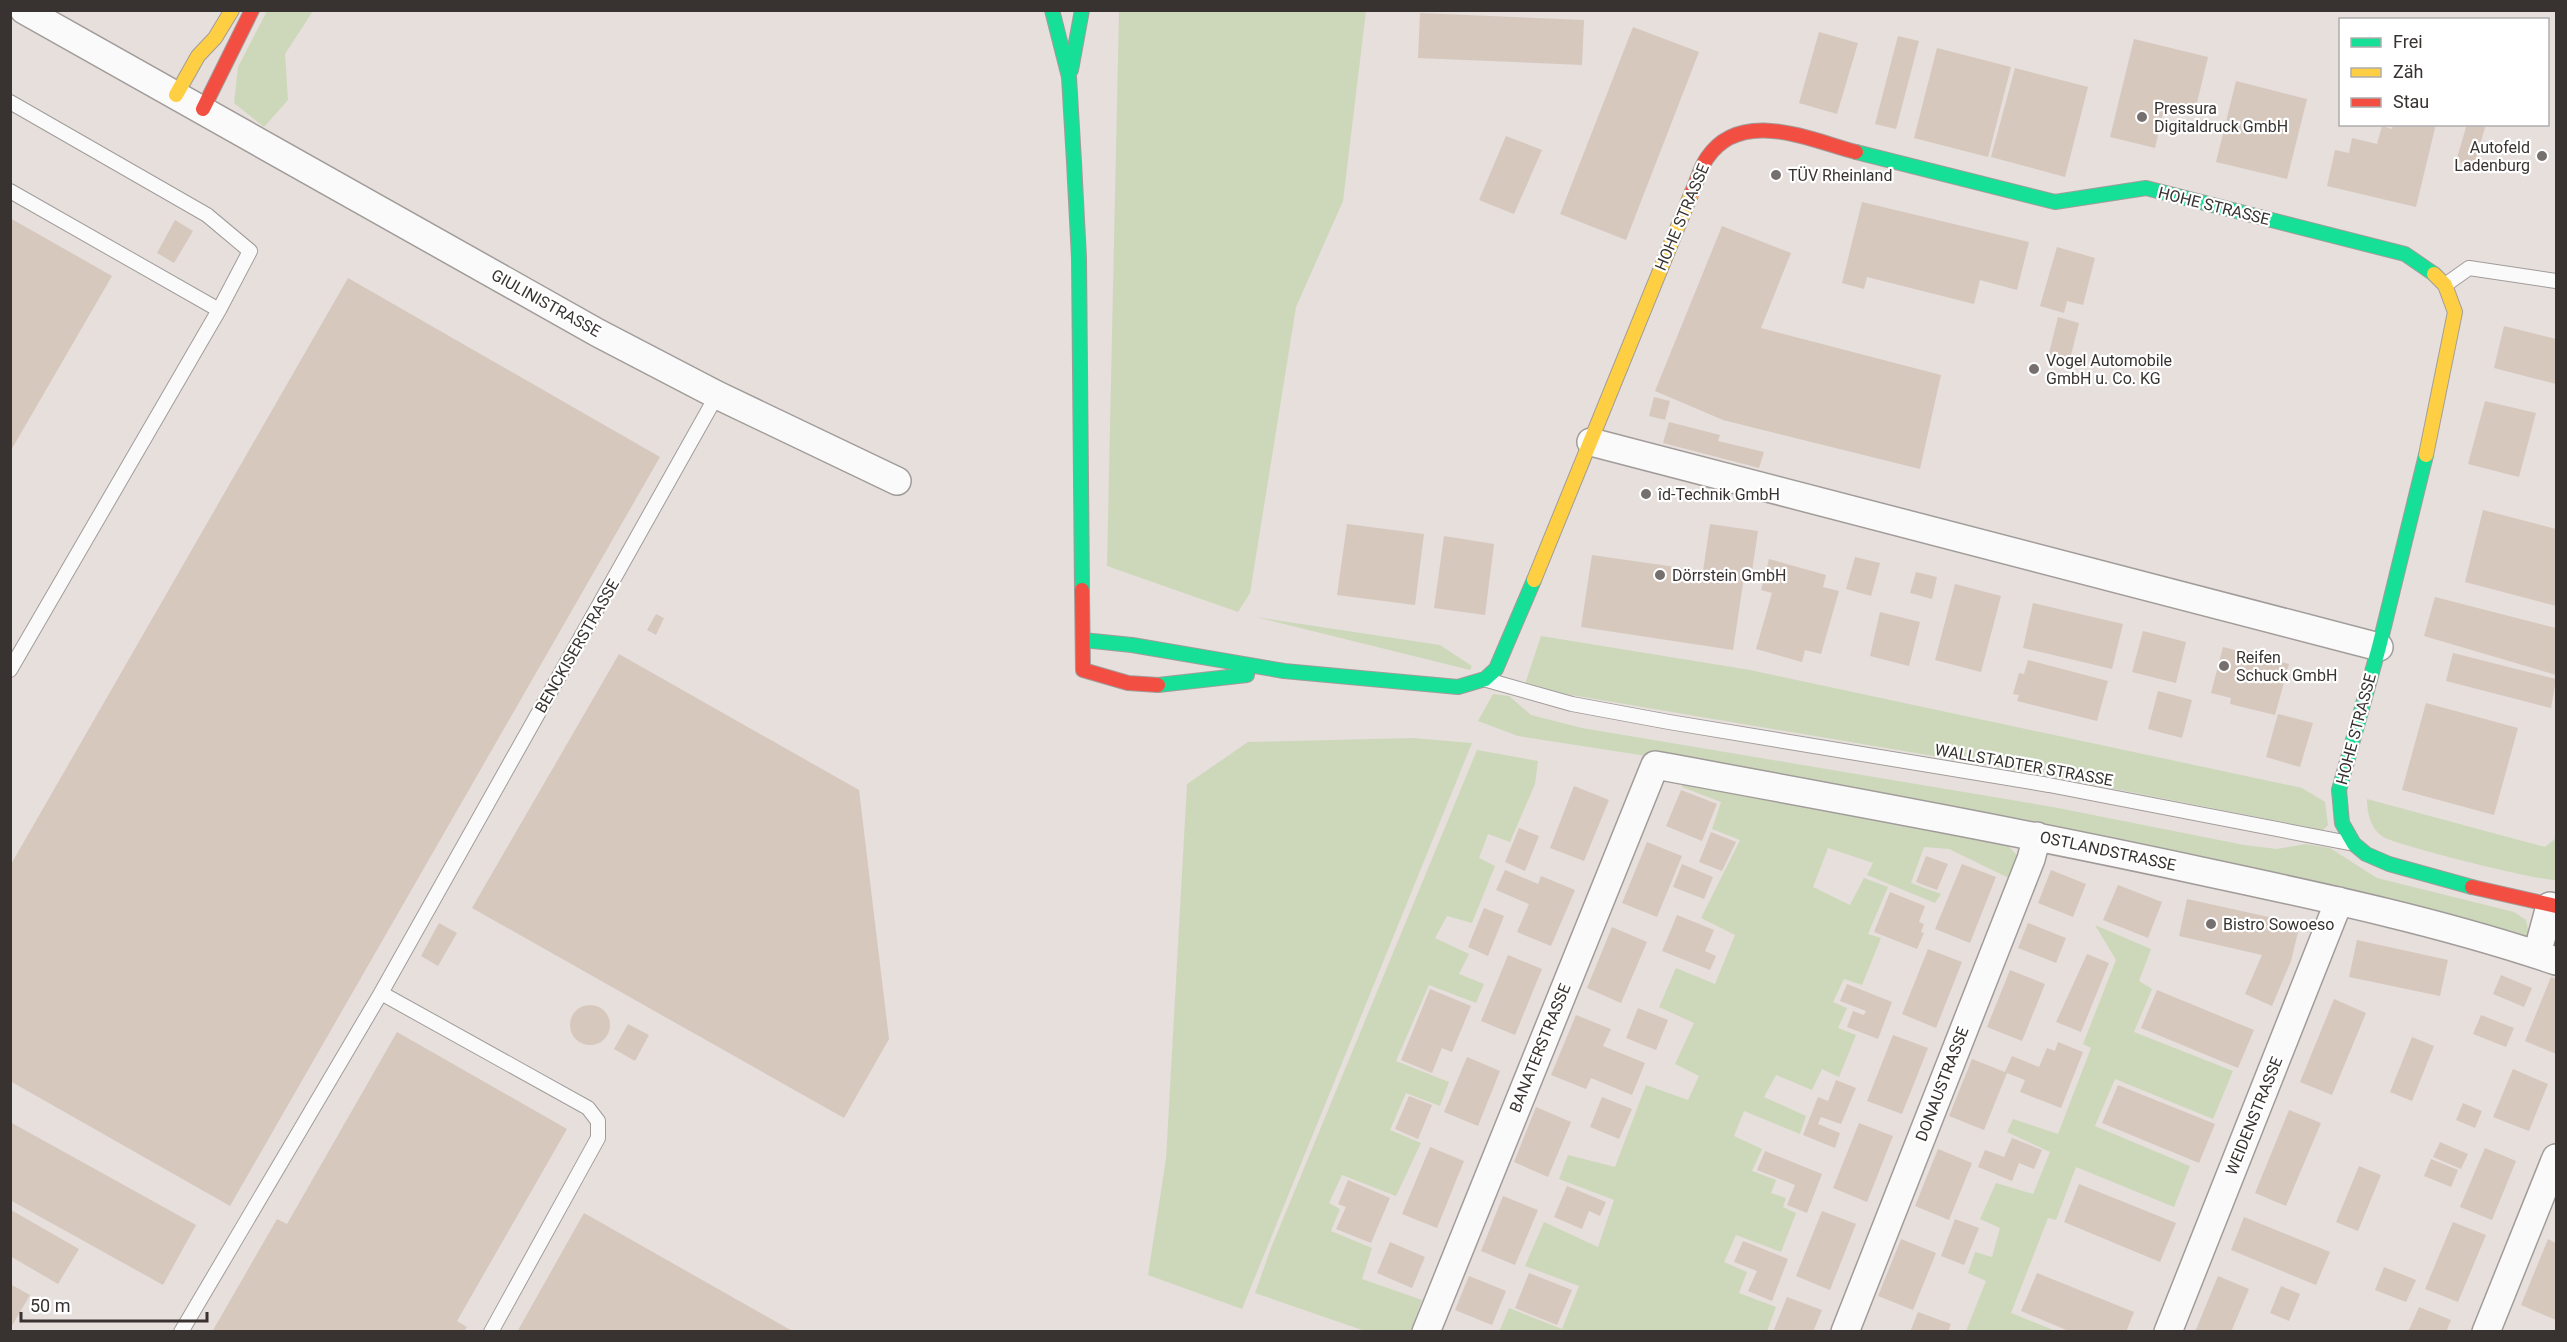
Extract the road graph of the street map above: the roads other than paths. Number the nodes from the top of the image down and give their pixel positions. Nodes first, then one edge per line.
1 (24, 10) edge
2 (232, 10) edge
3 (252, 10) edge
4 (1052, 10) edge
5 (1082, 10) edge
6 (1069, 77) junction
7 (176, 95) junction
8 (10, 102) edge
9 (203, 109) junction
10 (10, 190) edge
11 (2556, 281) edge
12 (2445, 285) junction
13 (219, 310) junction
14 (717, 395) junction
15 (1591, 442) junction
16 (897, 481) dead end
17 (1083, 640) junction
18 (2379, 647) junction
19 (10, 670) edge
20 (1284, 671) junction
21 (1485, 679) junction
22 (1655, 765) joint
23 (2037, 836) junction
24 (2354, 844) junction
25 (2339, 901) junction
26 (2553, 906) edge
27 (2547, 958) edge
28 (381, 993) junction
29 (2556, 1158) edge
30 (181, 1332) edge
31 (491, 1332) edge
32 (1426, 1332) edge
33 (1845, 1332) edge
34 (2168, 1332) edge
35 (2486, 1332) edge

1 - 7 street, GIULINISTRASSE
2 - 7 street
3 - 9 street
4 - 6 street
5 - 6 street
6 - 17 street
7 - 9 street, GIULINISTRASSE
8 - 13 lane
9 - 14 street, GIULINISTRASSE
10 - 13 lane
11 - 12 lane
12 - 15 street, HOHE STRASSE
12 - 18 street, HOHE STRASSE
13 - 19 lane
14 - 16 street, GIULINISTRASSE
14 - 28 lane, BENCKISERSTRASSE
15 - 18 street
15 - 21 street, HOHE STRASSE
17 - 20 street
17 - 20 street
18 - 24 street, HOHE STRASSE
20 - 21 street
21 - 24 lane, WALLSTADTER STRASSE
22 - 23 street, OSTLANDSTRASSE
22 - 32 street, BANATERSTRASSE
23 - 25 street, OSTLANDSTRASSE
23 - 33 street, DONAUSTRASSE
24 - 26 street, WALLSTADTER STRASSE
25 - 27 street, OSTLANDSTRASSE
25 - 34 street, WEIDENSTRASSE
26 - 27 street
28 - 30 lane, BENCKISERSTRASSE
28 - 31 lane
29 - 35 street

